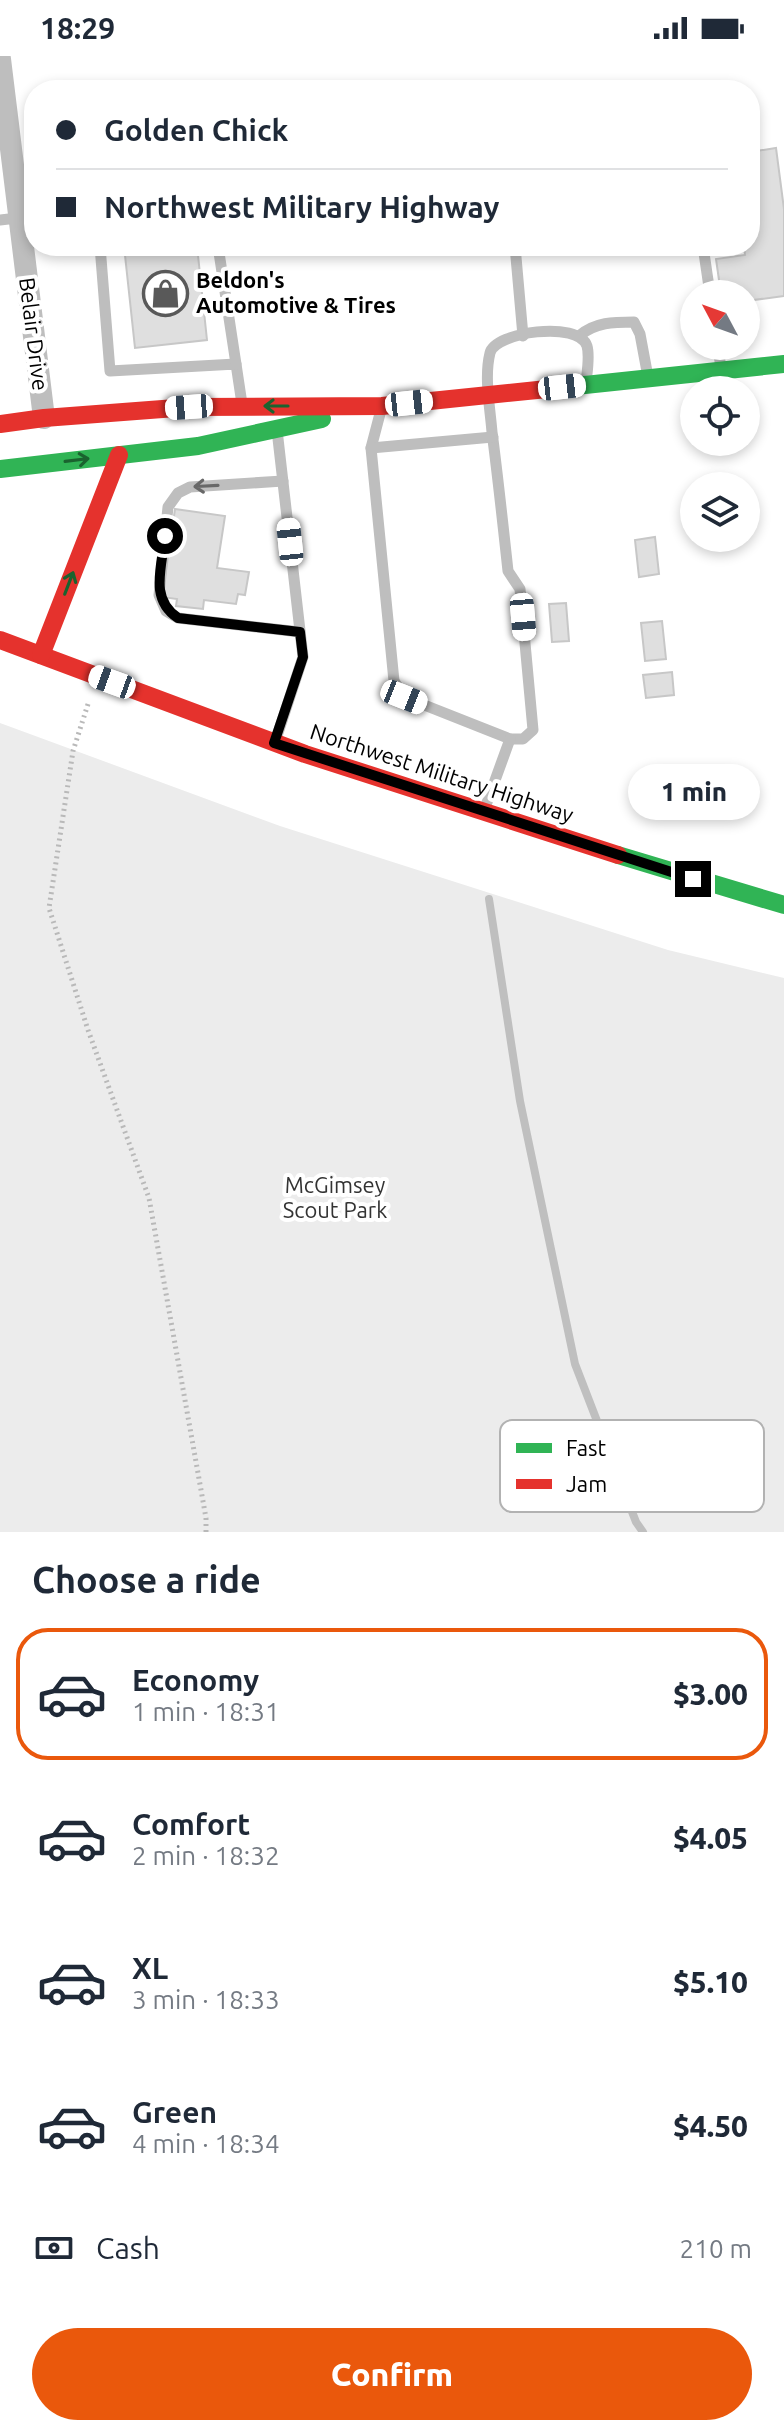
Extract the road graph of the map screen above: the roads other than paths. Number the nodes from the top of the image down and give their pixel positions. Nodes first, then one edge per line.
1 (0, 59) edge
2 (5, 140) edge
3 (18, 218) edge
4 (101, 256) edge
5 (220, 256) edge
6 (516, 256) edge
7 (704, 256) edge
8 (708, 280) edge
9 (523, 336) junction
10 (579, 336) junction
11 (720, 360) edge
12 (236, 364) junction
13 (784, 364) edge
14 (721, 371) junction
15 (648, 378) junction
16 (586, 385) junction
17 (488, 395) junction
18 (382, 406) junction
19 (242, 407) junction
20 (0, 424) edge
21 (41, 426) junction
22 (277, 429) junction
23 (493, 437) junction
24 (371, 448) junction
25 (119, 455) junction
26 (0, 469) edge
27 (283, 481) junction
28 (300, 632) junction
29 (0, 640) edge
30 (41, 655) junction
31 (510, 739) junction
32 (274, 743) junction
33 (484, 812) junction
34 (784, 905) edge

1 - 2 street, Belair Drive
2 - 3 street, Belair Drive
3 - 21 street, Belair Drive
4 - 12 lane
5 - 12 lane
6 - 9 lane
7 - 8 lane
9 - 10 lane
9 - 17 lane
10 - 15 lane
10 - 16 lane
11 - 14 lane
12 - 19 lane
13 - 14 main road
14 - 15 main road
15 - 16 main road
16 - 17 main road
17 - 18 main road
17 - 23 lane
18 -> 19 main road
18 - 22 main road
18 - 24 lane
19 - 21 main road
20 - 21 main road
22 - 25 main road
22 - 27 lane
23 - 24 lane
23 - 31 lane
24 - 31 lane
26 -> 25 main road
30 -> 25 main road
27 - 28 lane
27 -> 28 lane
28 - 32 lane
29 - 30 main road, Northwest Military Highway
30 - 32 main road, Northwest Military Highway
31 - 33 lane
32 - 33 main road, Northwest Military Highway
33 - 34 main road, Northwest Military Highway

